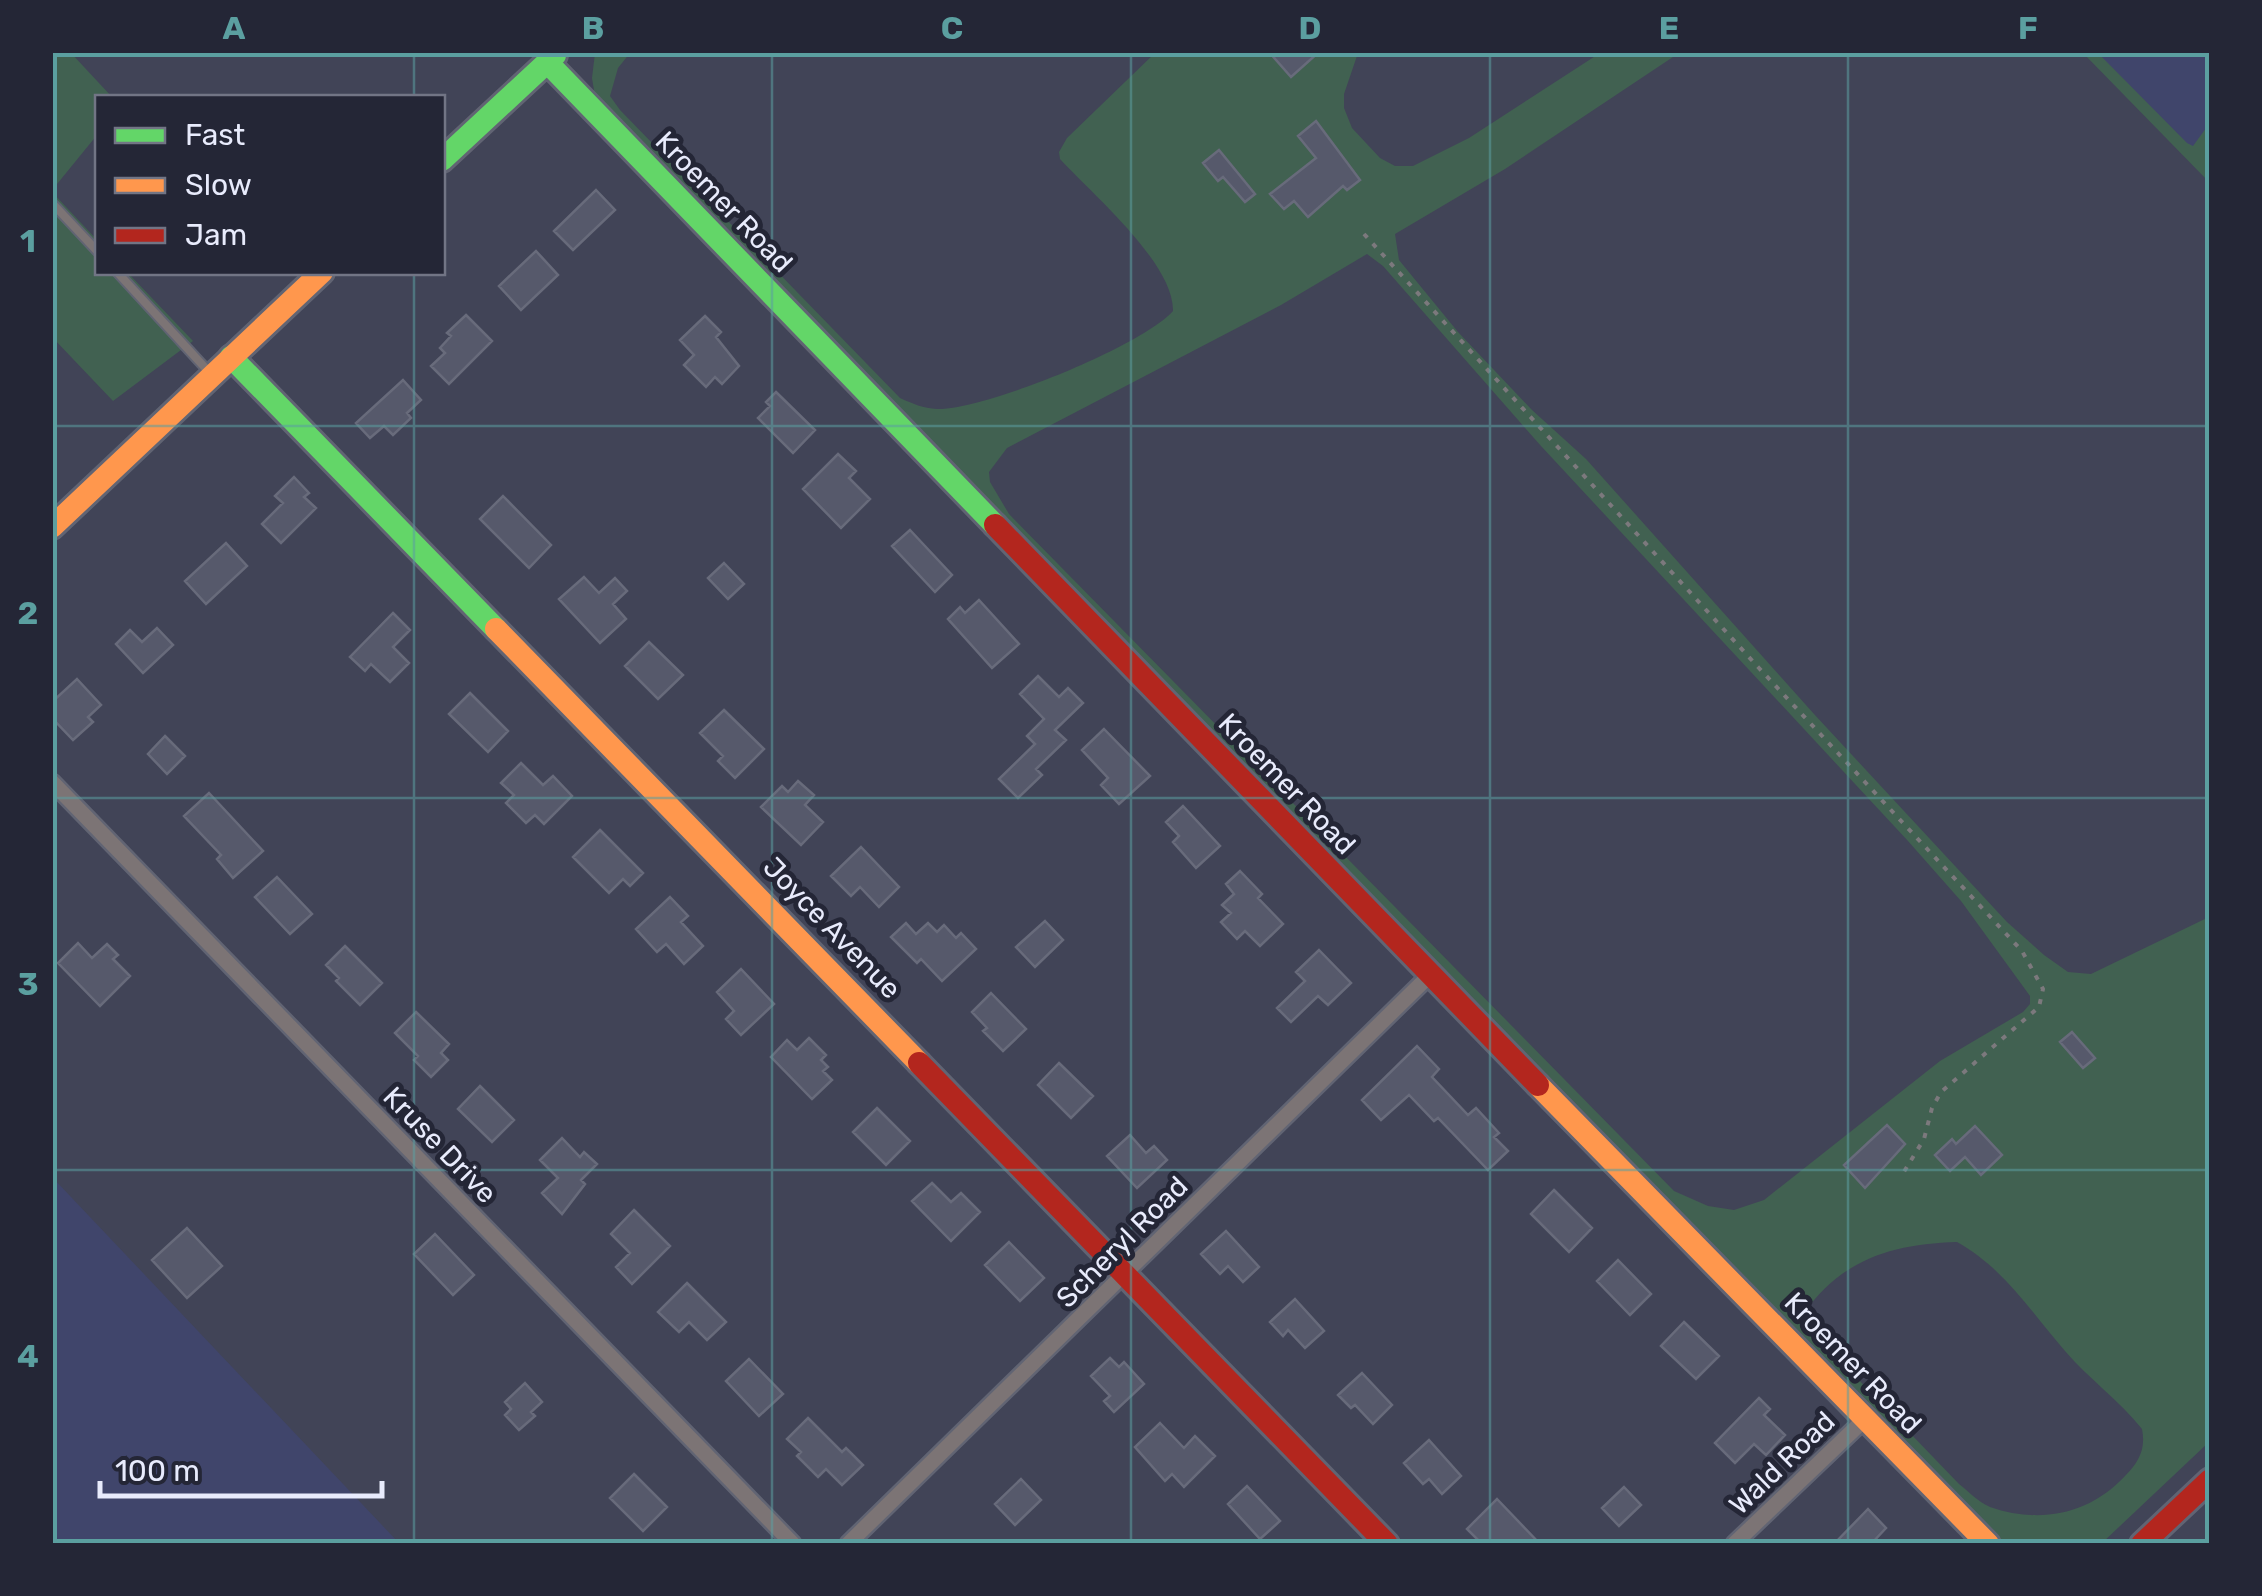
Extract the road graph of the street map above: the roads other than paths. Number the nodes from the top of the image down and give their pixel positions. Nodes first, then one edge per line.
1 (552, 57) edge
2 (445, 157) edge
3 (52, 203) edge
4 (95, 249) edge
5 (120, 275) edge
6 (319, 275) edge
7 (231, 357) junction
8 (212, 375) junction
9 (52, 527) edge
10 (52, 782) edge
11 (1430, 975) junction
12 (1127, 1273) junction
13 (1865, 1419) junction
14 (2210, 1480) edge
15 (792, 1544) edge
16 (848, 1544) edge
17 (1387, 1544) edge
18 (1734, 1544) edge
19 (1988, 1544) edge
20 (2142, 1544) edge

1 - 2 main road
1 - 11 main road, Kroemer Road
3 - 4 lane
5 - 8 lane
6 - 7 main road
7 - 8 main road
7 - 12 main road, Joyce Avenue
8 - 9 main road
10 - 15 street, Kruse Drive
11 - 12 street, Scheryl Road
11 - 13 main road, Kroemer Road
12 - 16 street, Scheryl Road
12 - 17 main road, Joyce Avenue
13 - 18 street, Wald Road
13 - 19 main road, Kroemer Road
14 - 20 main road

